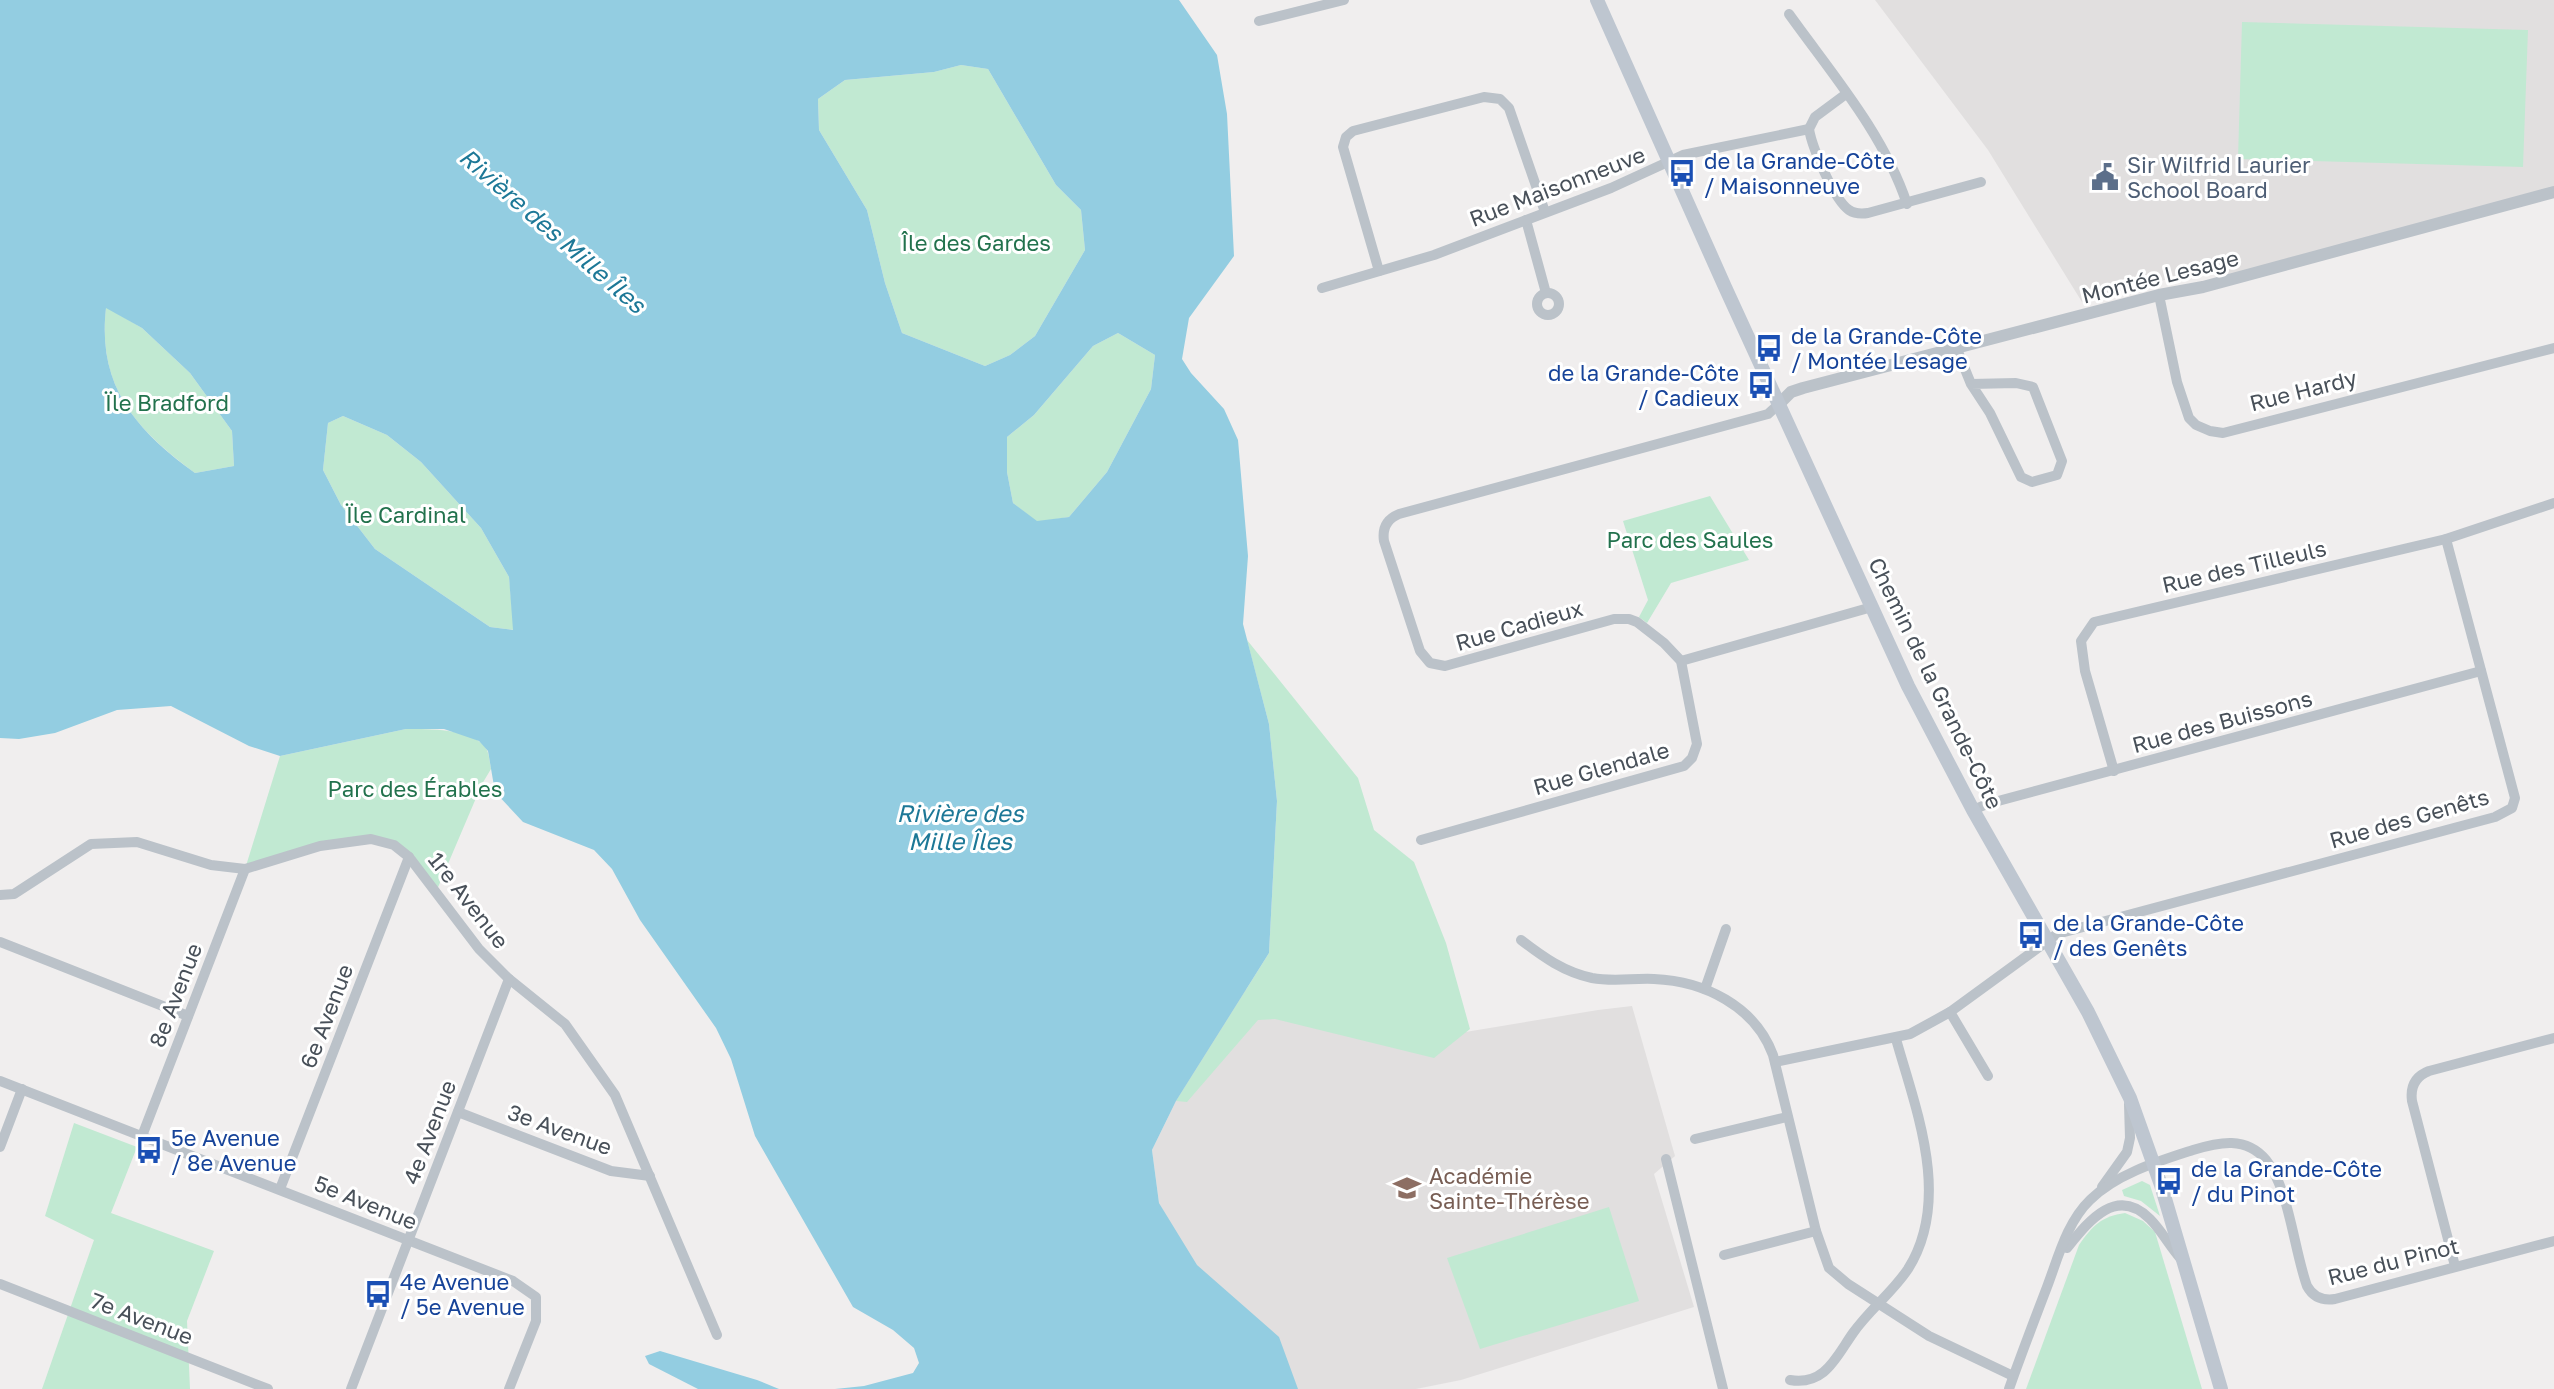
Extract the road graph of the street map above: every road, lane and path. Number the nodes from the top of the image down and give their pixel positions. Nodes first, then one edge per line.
1 (1344, 0) edge
2 (1597, 0) edge
3 (1789, 14) dead end
4 (1259, 21) dead end
5 (1846, 94) junction
6 (1809, 129) junction
7 (1669, 162) junction
8 (1981, 182) dead end
9 (2554, 192) edge
10 (1907, 204) junction
11 (1545, 212) junction
12 (1526, 220) junction
13 (1379, 271) junction
14 (1322, 288) dead end
15 (1546, 293) dead end
16 (2159, 295) junction
17 (1956, 347) junction
18 (2554, 348) edge
19 (1971, 384) junction
20 (1779, 404) junction
21 (2554, 503) edge
22 (2446, 539) junction
23 (1872, 607) junction
24 (1681, 661) junction
25 (2481, 671) junction
26 (2114, 771) junction
27 (1973, 810) junction
28 (1421, 840) dead end
29 (409, 857) junction
30 (245, 869) junction
31 (0, 895) edge
32 (1726, 929) dead end
33 (1521, 940) dead end
34 (2048, 941) junction
35 (0, 942) edge
36 (509, 979) junction
37 (1705, 989) junction
38 (1950, 1012) junction
39 (188, 1016) junction
40 (2554, 1038) edge
41 (1896, 1039) junction
42 (1775, 1062) junction
43 (1988, 1076) dead end
44 (0, 1081) edge
45 (22, 1089) junction
46 (2130, 1098) junction
47 (458, 1112) junction
48 (1787, 1117) junction
49 (142, 1136) junction
50 (1695, 1139) dead end
51 (0, 1147) edge
52 (1666, 1159) dead end
53 (2154, 1164) junction
54 (650, 1176) junction
55 (280, 1189) junction
56 (2099, 1192) junction
57 (1816, 1231) junction
58 (409, 1240) junction
59 (2554, 1241) edge
60 (1724, 1255) dead end
61 (2058, 1258) junction
62 (2184, 1263) junction
63 (2455, 1266) junction
64 (0, 1284) edge
65 (1879, 1304) junction
66 (717, 1335) dead end
67 (2013, 1376) junction
68 (1790, 1380) dead end
69 (268, 1389) edge
70 (351, 1389) edge
71 (509, 1389) edge
72 (1723, 1389) edge
73 (2009, 1389) edge
74 (2221, 1389) edge

1 - 4 street
2 - 7 main road, Chemin de la Grande-Côte
3 - 5 street
5 - 6 street
5 - 10 street
6 - 7 street, Rue Maisonneuve
6 - 10 street
7 - 11 street, Rue Maisonneuve
7 - 20 main road, Chemin de la Grande-Côte
8 - 10 street
9 - 16 street, Montée Lesage
11 - 12 street, Rue Maisonneuve
11 - 13 street
12 - 13 street, Rue Maisonneuve
12 - 15 street
13 - 14 street, Rue Maisonneuve
16 - 17 street, Montée Lesage
16 - 18 street, Rue Hardy
17 - 19 street
17 - 20 street, Montée Lesage
19 - 19 street
20 - 23 main road, Chemin de la Grande-Côte
20 - 24 street, Rue Cadieux
21 - 22 street, Rue des Tilleuls
22 - 25 street, Rue des Genêts
22 - 26 street, Rue des Tilleuls
23 - 24 street
23 - 27 main road, Chemin de la Grande-Côte
24 - 28 street, Rue Glendale
25 - 26 street, Rue des Buissons
25 - 34 street, Rue des Genêts
26 - 27 street, Rue des Buissons
27 - 34 main road, Chemin de la Grande-Côte
29 - 30 street, 1re Avenue
29 - 36 street, 1re Avenue
29 - 55 street, 6e Avenue
30 - 31 street, 1re Avenue
30 - 39 street, 8e Avenue
32 - 37 street
33 - 37 street
34 - 38 street
34 - 46 main road, Chemin de la Grande-Côte
35 - 39 street
36 - 47 street, 4e Avenue
36 - 54 street, 1re Avenue
37 - 42 street
38 - 41 street
38 - 43 street
39 - 49 street, 8e Avenue
40 - 63 street
41 - 42 street
41 - 65 street
42 - 48 street
44 - 45 street, 5e Avenue
45 - 49 street, 5e Avenue
45 - 51 street
46 - 53 main road, Chemin de la Grande-Côte
46 - 56 street
47 - 54 street, 3e Avenue
47 - 58 street, 4e Avenue
48 - 50 street
48 - 57 street
49 - 55 street, 5e Avenue
52 - 72 street
53 - 56 street
53 - 62 main road, Chemin de la Grande-Côte
53 - 63 street, Rue du Pinot
54 - 66 street, 1re Avenue
55 - 58 street, 5e Avenue
56 - 61 street
57 - 60 street
57 - 65 street
58 - 70 street, 4e Avenue
58 - 71 street, 5e Avenue
59 - 63 street, Rue du Pinot
61 - 62 street
61 - 67 street
62 - 74 main road, Chemin de la Grande-Côte
64 - 69 street, 7e Avenue
65 - 67 street
65 - 68 street
67 - 73 street

